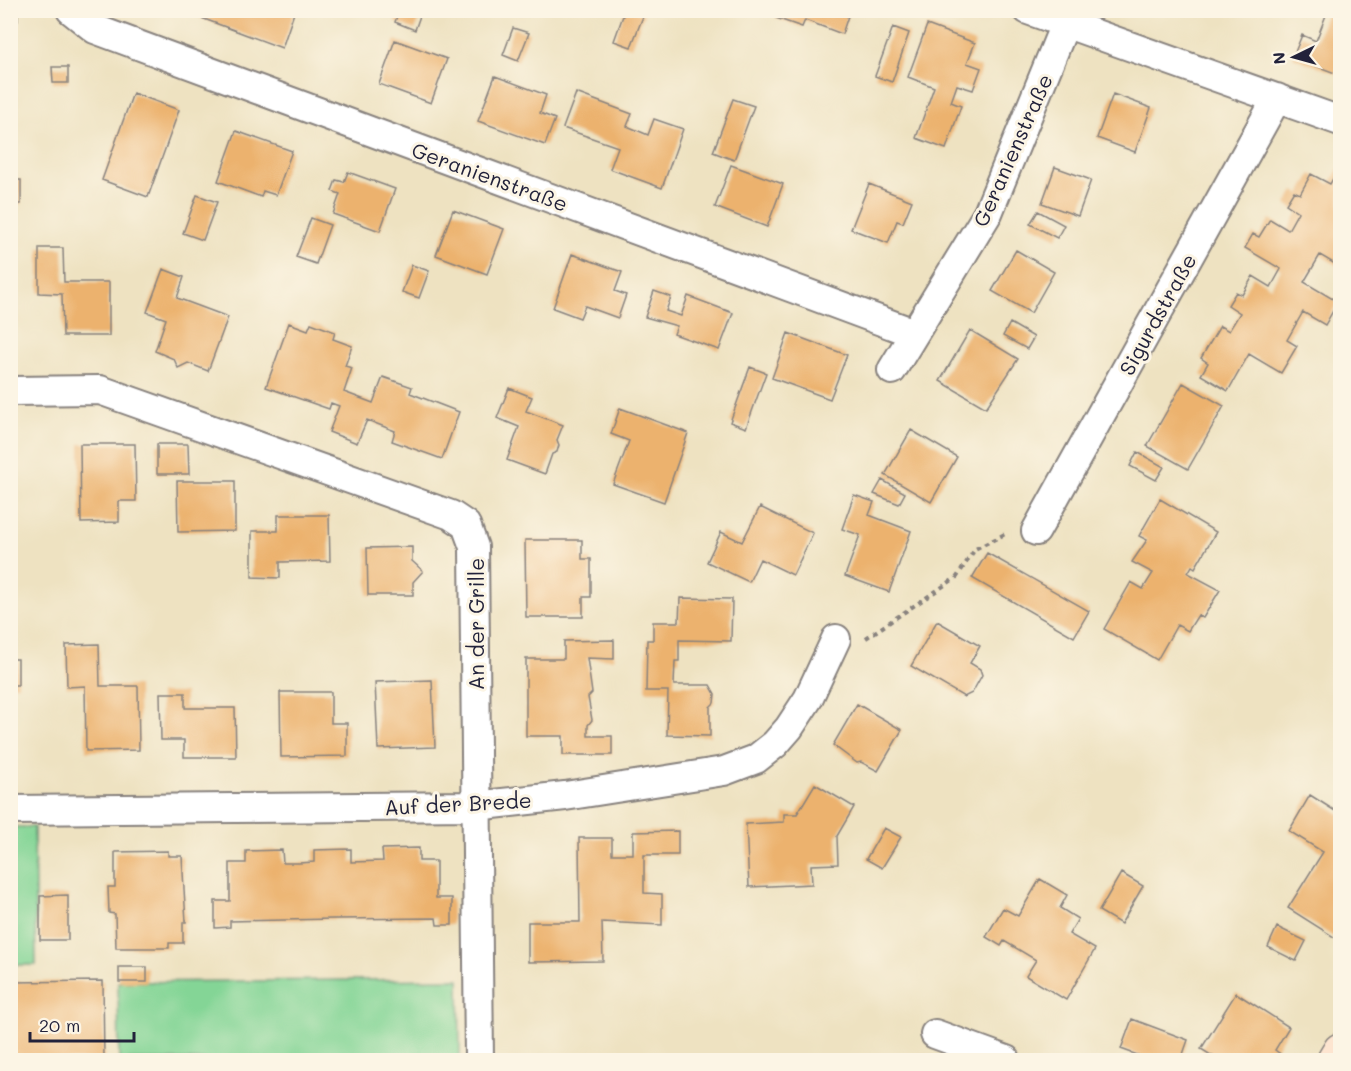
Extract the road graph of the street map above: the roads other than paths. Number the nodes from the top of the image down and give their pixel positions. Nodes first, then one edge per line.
1 (71, 10) edge
2 (1028, 10) edge
3 (1066, 17) edge
4 (1277, 98) junction
5 (1341, 121) edge
6 (914, 333) junction
7 (892, 370) dead end
8 (10, 391) edge
9 (1036, 531) road end
10 (836, 639) road end
11 (475, 806) junction
12 (10, 810) edge
13 (935, 1034) dead end
14 (1341, 1050) edge
15 (479, 1060) edge
16 (1006, 1060) edge
17 (1334, 1060) edge

1 - 6 street, Geranienstraße
2 - 3 street
3 - 4 street
3 - 6 street, Geranienstraße
4 - 5 street
4 - 9 street, Sigurdstraße
6 - 7 street, Geranienstraße
8 - 11 street, An der Grille
10 - 11 street, Auf der Brede
11 - 12 street, Auf der Brede
11 - 15 street, An der Grille
13 - 16 street
14 - 17 main road

